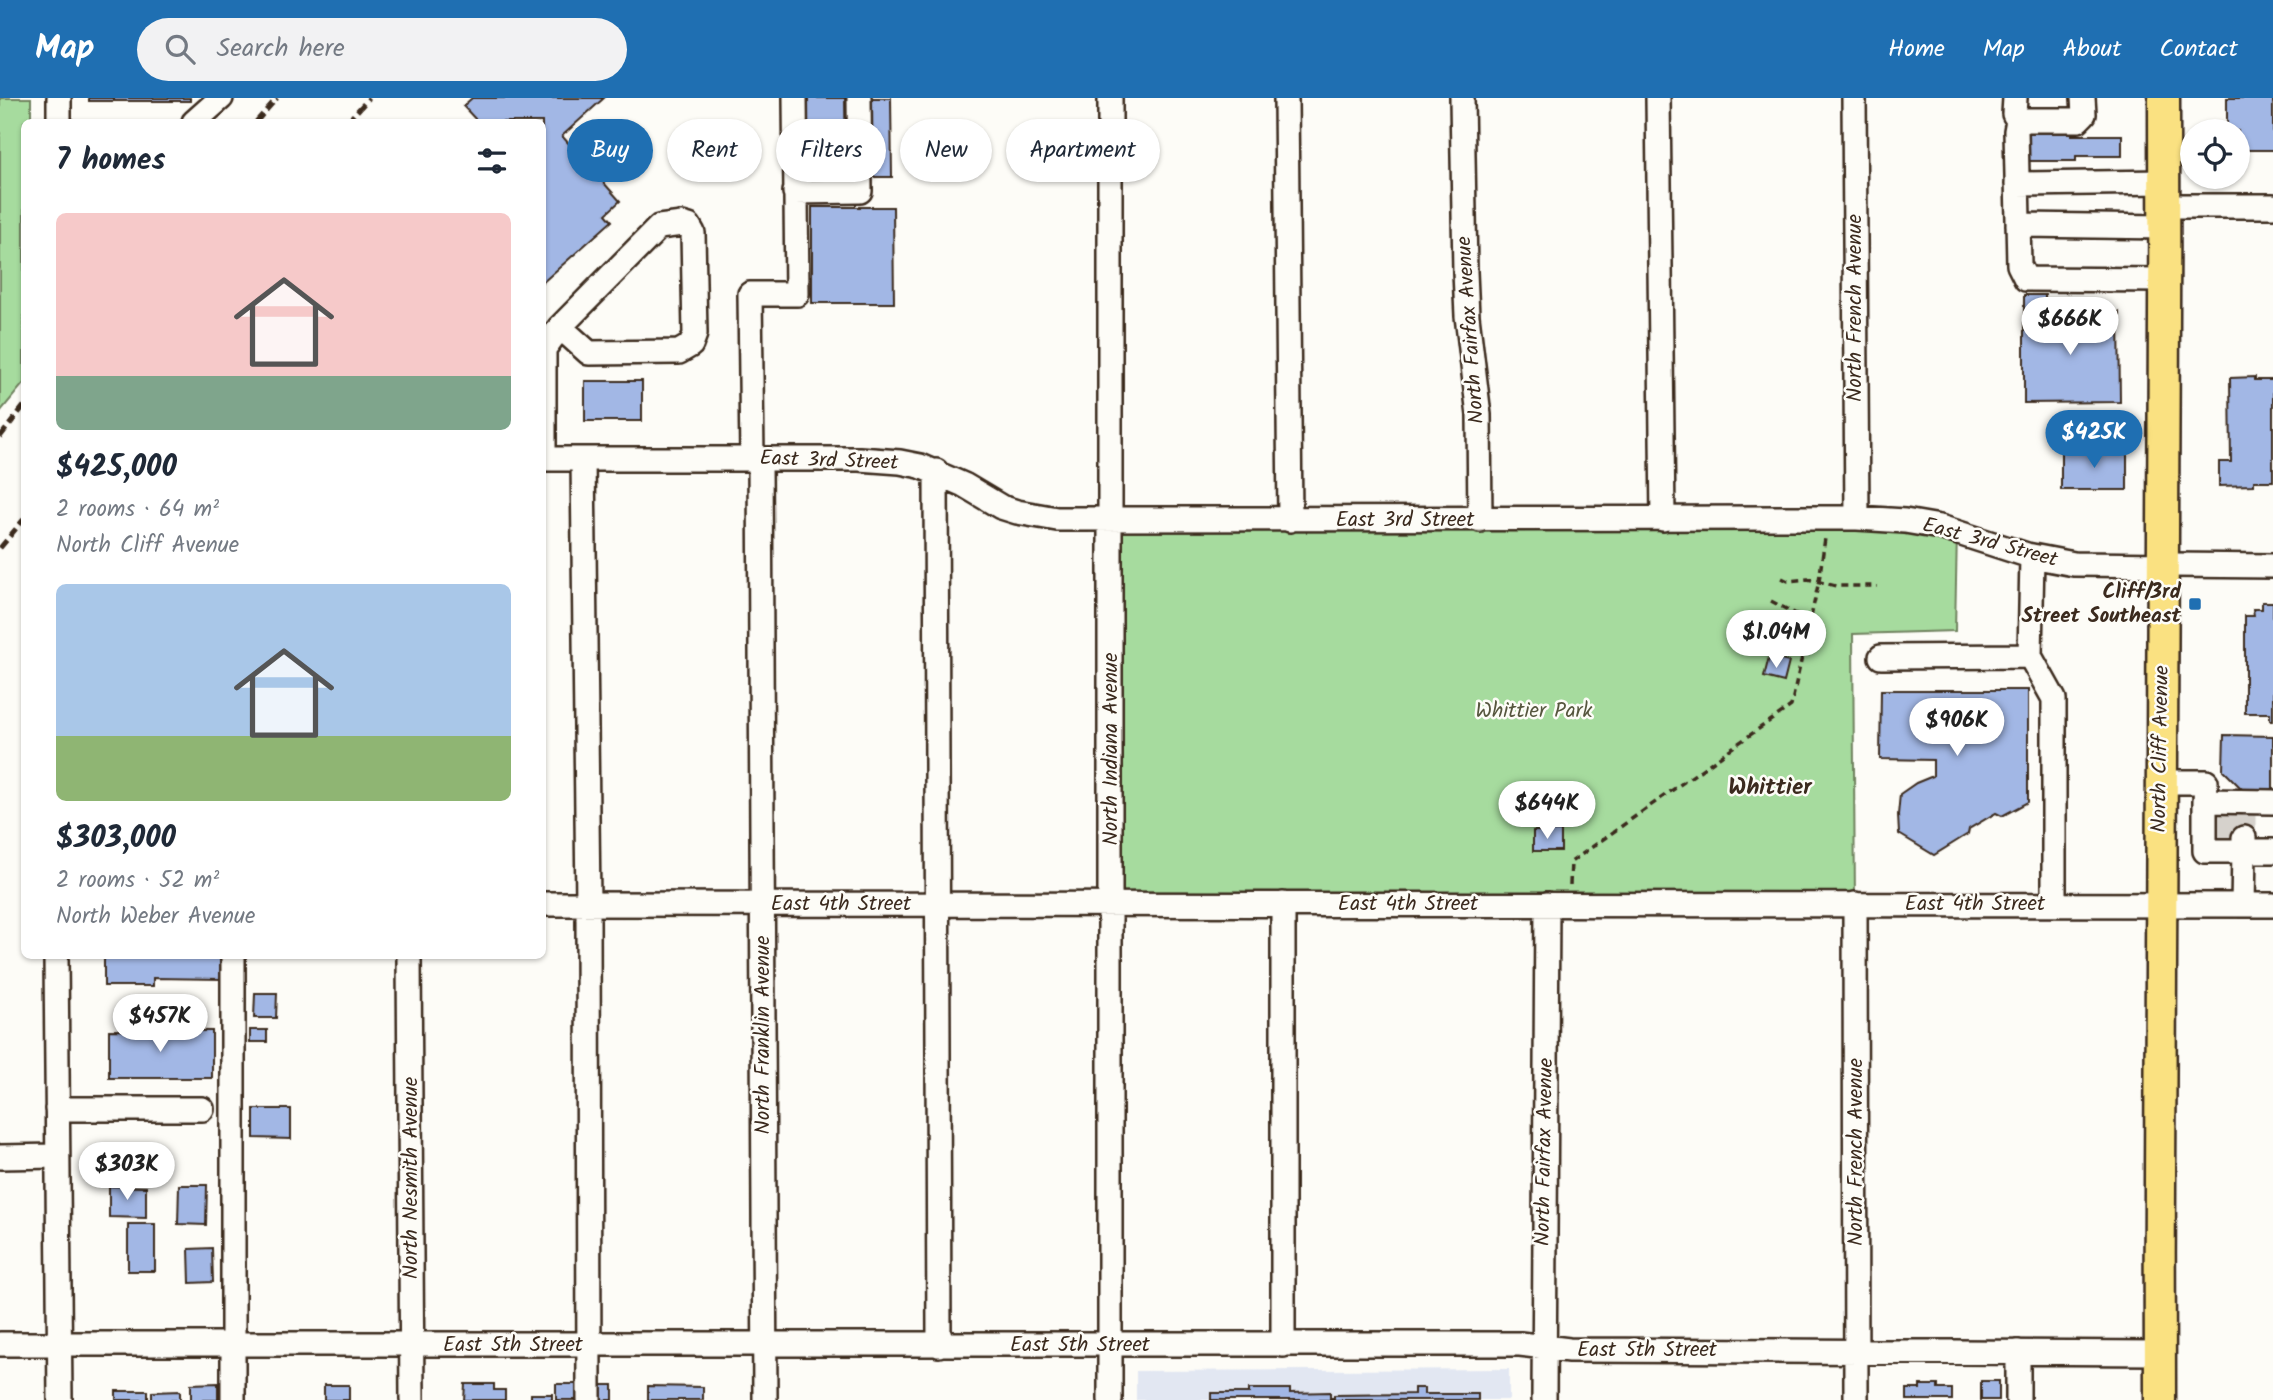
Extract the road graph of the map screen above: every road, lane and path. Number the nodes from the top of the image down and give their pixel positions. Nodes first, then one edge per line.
1 (59, 98) edge
2 (220, 98) edge
3 (795, 98) edge
4 (859, 98) edge
5 (1110, 98) edge
6 (1286, 98) edge
7 (1462, 98) edge
8 (1658, 98) edge
9 (1854, 98) edge
10 (2084, 98) edge
11 (2164, 98) edge
12 (2016, 109) edge
13 (59, 119) edge
14 (197, 119) edge
15 (2017, 184) junction
16 (795, 192) junction
17 (2164, 205) junction
18 (2273, 206) edge
19 (2018, 225) junction
20 (2164, 280) junction
21 (560, 327) junction
22 (546, 346) edge
23 (583, 459) junction
24 (756, 459) junction
25 (546, 460) edge
26 (936, 471) junction
27 (1857, 518) junction
28 (1663, 519) junction
29 (1826, 519) junction
30 (1112, 520) junction
31 (1290, 520) junction
32 (1480, 520) junction
33 (2032, 556) junction
34 (2163, 566) junction
35 (2273, 566) edge
36 (1782, 578) dead end
37 (1819, 581) junction
38 (1877, 586) dead end
39 (1771, 601) dead end
40 (1811, 622) junction
41 (2030, 656) junction
42 (1881, 657) dead end
43 (2161, 782) junction
44 (2273, 802) edge
45 (2228, 805) junction
46 (2233, 844) junction
47 (2273, 852) edge
48 (546, 904) edge
49 (588, 904) junction
50 (762, 904) junction
51 (938, 904) junction
52 (1111, 904) junction
53 (1283, 904) junction
54 (1559, 904) junction
55 (1855, 904) junction
56 (2054, 904) junction
57 (2159, 904) junction
58 (2243, 905) junction
59 (2273, 905) edge
60 (56, 959) edge
61 (233, 959) edge
62 (409, 959) edge
63 (57, 1109) junction
64 (202, 1109) dead end
65 (57, 1156) junction
66 (0, 1157) edge
67 (0, 1344) edge
68 (59, 1344) junction
69 (232, 1344) junction
70 (412, 1345) junction
71 (589, 1345) junction
72 (765, 1345) junction
73 (939, 1345) junction
74 (1110, 1345) junction
75 (1283, 1345) junction
76 (1543, 1347) junction
77 (1856, 1351) junction
78 (2018, 1352) junction
79 (2160, 1353) junction
80 (60, 1400) edge
81 (233, 1400) edge
82 (412, 1400) edge
83 (589, 1400) edge
84 (765, 1400) edge
85 (1110, 1400) edge
86 (1544, 1400) edge
87 (1856, 1400) edge
88 (2018, 1400) edge
89 (2160, 1400) edge

1 - 13 street
2 - 14 street
3 - 16 street
4 - 16 street
5 - 30 street, North Indiana Avenue
6 - 31 street
7 - 32 street, North Fairfax Avenue
8 - 28 street
9 - 27 street, North French Avenue
10 - 12 street
11 - 17 main road, North Cliff Avenue
12 - 15 street
15 - 17 street
15 - 19 street
16 - 24 street, North Franklin Avenue
17 - 18 street
17 - 19 street
17 - 20 main road, North Cliff Avenue
19 - 20 street
20 - 34 main road, North Cliff Avenue
21 - 21 street
21 - 22 street
23 - 24 street, East 3rd Street
23 - 25 street, East 3rd Street
23 - 49 street
24 - 26 street, East 3rd Street
24 - 50 street, North Franklin Avenue
26 - 30 street, East 3rd Street
26 - 51 street
27 - 29 street, East 3rd Street
27 - 33 street, East 3rd Street
28 - 29 street, East 3rd Street
28 - 32 street, East 3rd Street
29 - 37 path
30 - 31 street, East 3rd Street
30 - 52 street, North Indiana Avenue
31 - 32 street, East 3rd Street
33 - 34 street, East 3rd Street
33 - 41 street
34 - 35 street, East 3rd Street
34 - 43 main road, North Cliff Avenue
36 - 37 path
37 - 38 path
37 - 40 path
39 - 40 path
40 - 54 path
41 - 42 street
41 - 56 street
43 - 45 street
43 - 57 main road, North Cliff Avenue
44 - 45 street
45 - 46 street
46 - 47 street
46 - 58 street
48 - 49 street, East 4th Street
49 - 50 street, East 4th Street
49 - 71 street
50 - 51 street, East 4th Street
50 - 72 street, North Franklin Avenue
51 - 52 street, East 4th Street
51 - 73 street
52 - 53 street, East 4th Street
52 - 74 street, North Indiana Avenue
53 - 54 street, East 4th Street
53 - 75 street
54 - 55 street, East 4th Street
54 - 76 street, North Fairfax Avenue
55 - 56 street, East 4th Street
55 - 77 street, North French Avenue
56 - 57 street, East 4th Street
57 - 58 street, East 4th Street
57 - 79 main road, North Cliff Avenue
58 - 59 street, East 4th Street
60 - 63 street
61 - 69 street
62 - 70 street, North Nesmith Avenue
63 - 64 street
63 - 65 street
65 - 66 street
65 - 68 street
67 - 68 street, East 5th Street
68 - 69 street, East 5th Street
68 - 80 street
69 - 70 street, East 5th Street
69 - 81 street
70 - 71 street, East 5th Street
70 - 82 street, North Nesmith Avenue
71 - 72 street, East 5th Street
71 - 83 street
72 - 73 street, East 5th Street
72 - 84 street, North Franklin Avenue
73 - 74 street, East 5th Street
74 - 75 street, East 5th Street
74 - 85 street, North Indiana Avenue
75 - 76 street, East 5th Street
76 - 77 street, East 5th Street
76 - 86 street, North Fairfax Avenue
77 - 78 street, East 5th Street
77 - 87 street, North French Avenue
78 - 79 street, East 5th Street
78 - 88 street
79 - 89 main road, North Cliff Avenue

